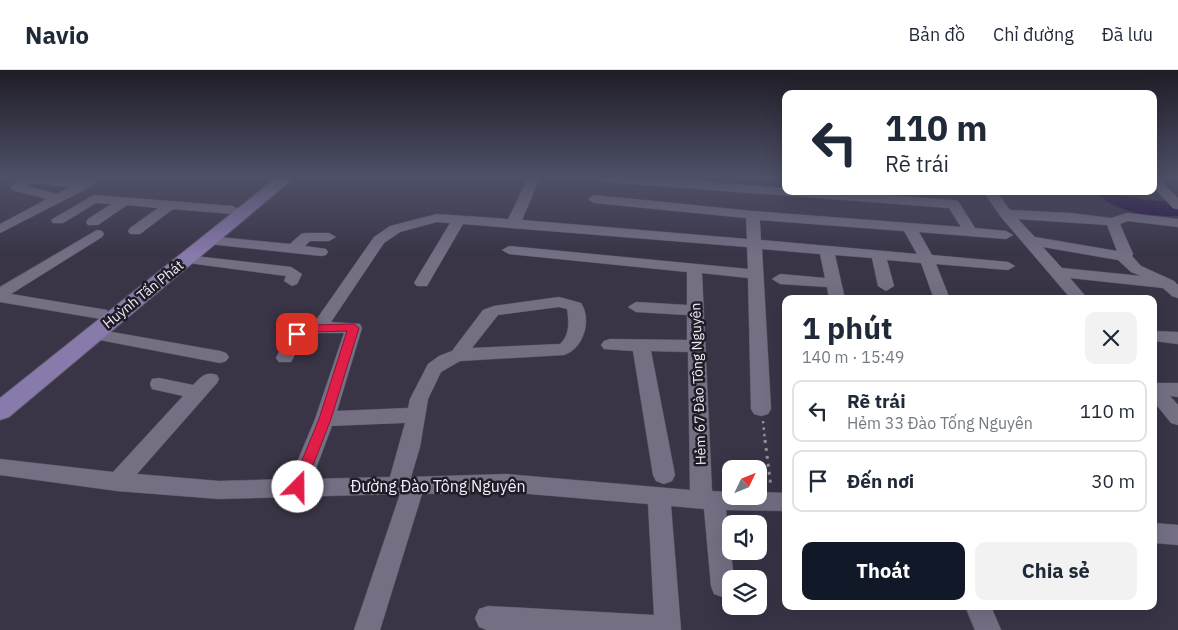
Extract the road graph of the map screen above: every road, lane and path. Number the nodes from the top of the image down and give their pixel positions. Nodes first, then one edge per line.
1 (48, 204) edge
2 (85, 204) edge
3 (121, 204) edge
4 (160, 204) edge
5 (240, 204) edge
6 (254, 204) edge
7 (524, 204) edge
8 (592, 204) edge
9 (645, 204) edge
10 (843, 204) edge
11 (953, 204) edge
12 (999, 204) edge
13 (170, 205) junction
14 (233, 210) junction
15 (1006, 214) junction
16 (752, 215) junction
17 (58, 220) dead end
18 (459, 220) junction
19 (1112, 222) junction
20 (848, 223) junction
21 (1178, 223) edge
22 (516, 225) junction
23 (909, 227) junction
24 (585, 228) junction
25 (0, 229) edge
26 (135, 231) dead end
27 (971, 232) junction
28 (1006, 235) dead end
29 (329, 237) dead end
30 (209, 240) junction
31 (1030, 240) junction
32 (754, 245) junction
33 (293, 249) junction
34 (827, 251) junction
35 (321, 252) dead end
36 (880, 256) junction
37 (1123, 256) junction
38 (186, 259) junction
39 (926, 259) junction
40 (1008, 266) dead end
41 (694, 267) junction
42 (1058, 272) junction
43 (756, 274) junction
44 (780, 279) dead end
45 (292, 281) dead end
46 (422, 283) dead end
47 (834, 283) junction
48 (886, 286) dead end
49 (1174, 288) edge
50 (0, 294) edge
51 (836, 295) edge
52 (940, 295) edge
53 (1077, 295) edge
54 (0, 298) edge
55 (636, 307) dead end
56 (696, 310) junction
57 (101, 314) junction
58 (319, 328) junction
59 (95, 334) junction
60 (1157, 336) edge
61 (1178, 338) edge
62 (610, 345) dead end
63 (641, 346) junction
64 (696, 346) junction
65 (458, 355) junction
66 (220, 357) dead end
67 (285, 358) dead end
68 (159, 384) dead end
69 (1157, 390) edge
70 (1178, 390) edge
71 (0, 394) edge
72 (1157, 394) edge
73 (761, 409) joint
74 (0, 411) edge
75 (416, 415) junction
76 (1178, 418) edge
77 (325, 419) junction
78 (0, 467) edge
79 (117, 482) junction
80 (406, 485) junction
81 (661, 485) junction
82 (298, 487) junction
83 (708, 500) junction
84 (780, 501) edge
85 (1157, 533) edge
86 (1178, 535) edge
87 (722, 580) edge
88 (980, 610) edge
89 (488, 618) dead end
90 (572, 626) edge
91 (668, 629) edge
92 (367, 630) edge
93 (988, 630) edge

1 - 25 street
2 - 17 street
3 - 50 street
4 - 13 street
5 - 14 main road, Huỳnh Tấn Phát
6 - 30 main road, Huỳnh Tấn Phát
7 - 22 street
8 - 24 street
9 - 16 street
10 - 20 street
11 - 27 street
12 - 15 street
13 - 14 street
13 - 26 street
14 - 57 main road, Huỳnh Tấn Phát
15 - 19 street
15 - 31 street
16 - 20 street
16 - 32 street
18 - 22 street
18 - 46 street
18 - 58 street
19 - 21 street
19 - 37 street
20 - 23 street
22 - 24 street
22 - 41 street
23 - 27 street
23 - 39 street
24 - 32 street
27 - 28 street
29 - 33 street
30 - 33 street
30 - 38 main road, Huỳnh Tấn Phát
31 - 37 street
31 - 42 street
32 - 34 street
32 - 43 street
33 - 35 street
34 - 36 street
34 - 47 street
36 - 39 street
36 - 48 street
37 - 49 street
38 - 45 street
38 - 59 main road, Huỳnh Tấn Phát
39 - 40 street
39 - 52 street
41 - 43 street
41 - 56 street, Hẻm 67 Đào Tông Nguyên
42 - 49 street
42 - 53 street
43 - 73 street
44 - 47 street
47 - 51 street
54 - 57 street
55 - 56 street
56 - 64 street, Hẻm 67 Đào Tông Nguyên
57 - 71 main road, Huỳnh Tấn Phát
58 - 67 street
58 - 77 street
59 - 66 street
59 - 74 main road, Huỳnh Tấn Phát
60 - 61 street
62 - 63 street
63 - 64 street
63 - 81 street
64 - 83 street, Hẻm 67 Đào Tông Nguyên
65 - 65 street
65 - 75 street
68 - 79 street
69 - 70 street
72 - 76 street
73 - 84 path
75 - 77 street
75 - 80 street
77 - 82 street
78 - 79 street, Đường Đào Tông Nguyên
79 - 82 street, Đường Đào Tông Nguyên
80 - 81 street, Đường Đào Tông Nguyên
80 - 82 street, Đường Đào Tông Nguyên
80 - 92 street
81 - 83 street, Đường Đào Tông Nguyên
81 - 91 street
83 - 84 street, Đường Đào Tông Nguyên
83 - 87 street, Hẻm 67 Đào Tông Nguyên
85 - 86 street
88 - 93 street
89 - 90 street
90 - 91 street

